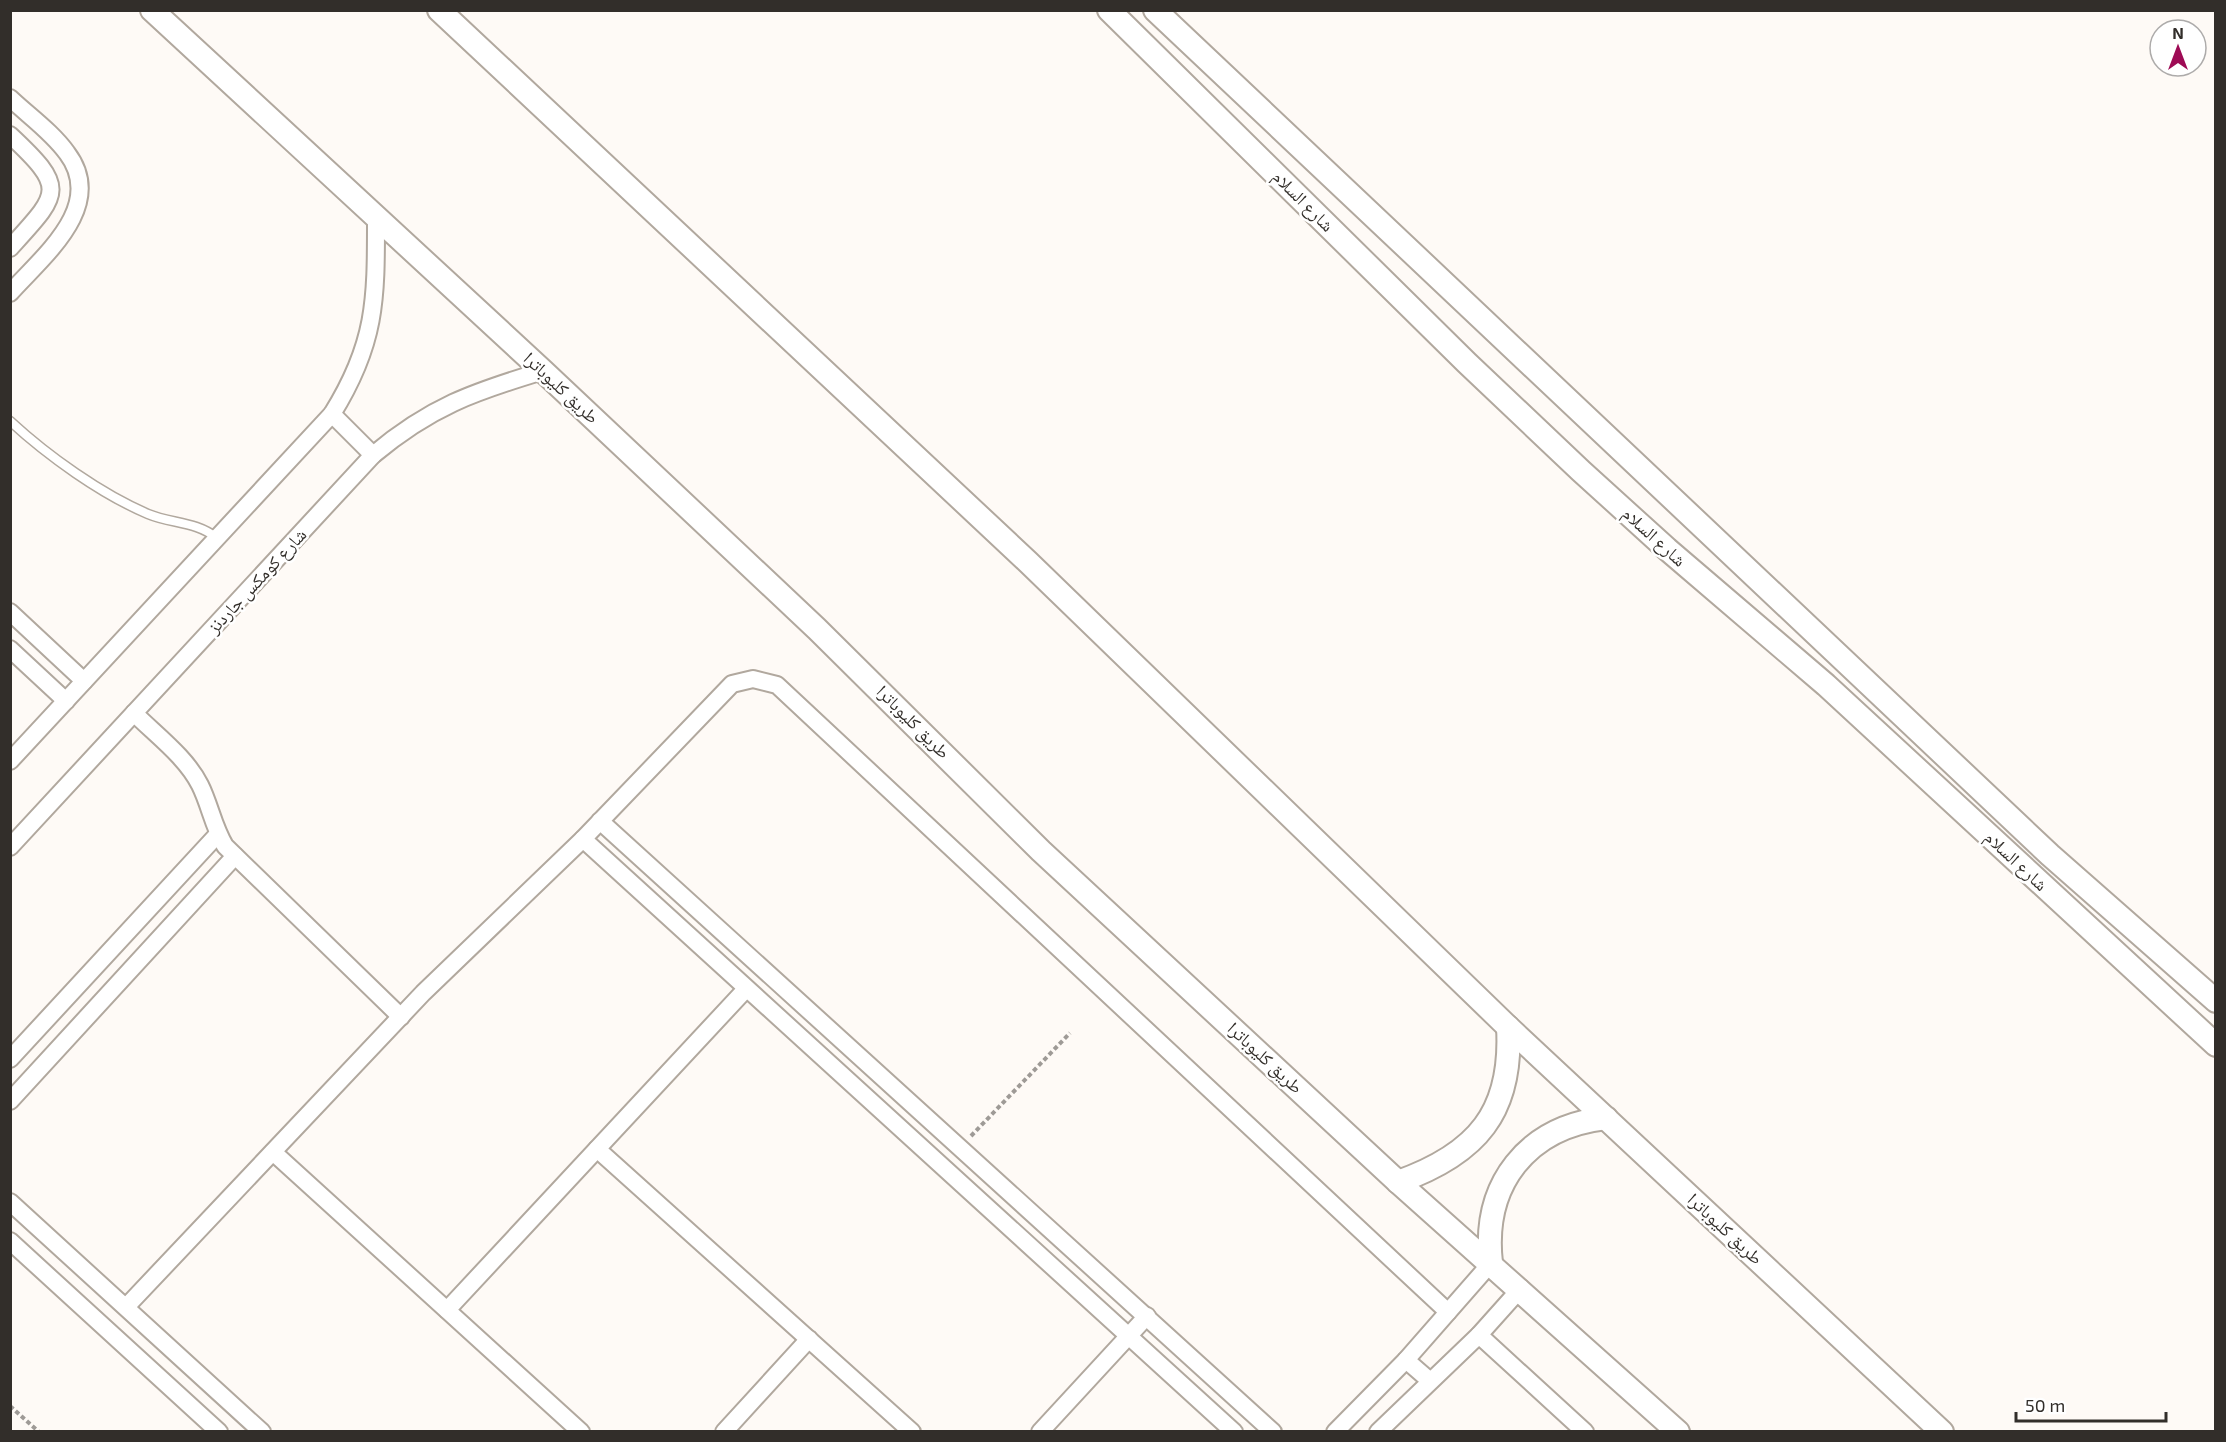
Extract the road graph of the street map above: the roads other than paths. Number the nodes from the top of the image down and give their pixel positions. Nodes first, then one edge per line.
1 (152, 10) edge
2 (439, 10) edge
3 (1155, 10) edge
4 (1115, 12) edge
5 (10, 98) edge
6 (10, 135) edge
7 (375, 216) junction
8 (10, 249) edge
9 (10, 293) edge
10 (543, 371) junction
11 (332, 414) junction
12 (10, 421) edge
13 (374, 455) junction
14 (217, 538) junction
15 (10, 612) edge
16 (10, 648) edge
17 (84, 681) junction
18 (66, 700) junction
19 (134, 714) junction
20 (10, 761) edge
21 (600, 821) junction
22 (218, 834) junction
23 (583, 839) junction
24 (10, 847) edge
25 (235, 856) junction
26 (744, 951) junction
27 (725, 969) junction
28 (746, 989) junction
29 (2216, 1001) edge
30 (401, 1017) junction
31 (1508, 1027) junction
32 (2216, 1045) edge
33 (10, 1059) edge
34 (10, 1101) edge
35 (1606, 1118) junction
36 (597, 1149) junction
37 (273, 1152) junction
38 (1398, 1182) junction
39 (10, 1202) edge
40 (10, 1241) edge
41 (1491, 1263) junction
42 (1521, 1288) junction
43 (126, 1307) junction
44 (447, 1310) junction
45 (1448, 1312) junction
46 (1147, 1316) junction
47 (1129, 1335) junction
48 (1479, 1335) junction
49 (809, 1339) junction
50 (1406, 1360) junction
51 (1429, 1380) junction
52 (219, 1431) edge
53 (262, 1431) edge
54 (581, 1431) edge
55 (724, 1431) edge
56 (912, 1431) edge
57 (1040, 1431) edge
58 (1234, 1431) edge
59 (1273, 1431) edge
60 (1335, 1431) edge
61 (1378, 1431) edge
62 (1585, 1431) edge
63 (1678, 1431) edge
64 (1942, 1431) edge

1 - 7 main road, طريق كليوباترا
2 - 31 main road, طريق كليوباترا
3 - 29 main road, شارع السلام
4 - 32 main road, شارع السلام
5 - 9 street
6 - 8 street
7 - 10 main road, طريق كليوباترا
7 - 11 street
10 - 13 street, شارع كومكس جاردنز
10 - 38 main road, طريق كليوباترا
11 - 13 street
11 - 14 street
12 - 14 lane
13 - 19 street, شارع كومكس جاردنز
14 - 17 street
15 - 17 street
16 - 18 street
17 - 18 street
18 - 20 street
19 - 22 street
19 - 24 street, شارع كومكس جاردنز
21 - 23 street
21 - 26 street
21 - 45 street
22 - 25 street
22 - 33 street
23 - 27 street
23 - 30 street
25 - 30 street
25 - 34 street
26 - 27 street
26 - 46 street
27 - 28 street
28 - 36 street
28 - 47 street
30 - 37 street
31 - 35 main road, طريق كليوباترا
31 - 38 main road
35 - 41 main road
35 - 64 main road, طريق كليوباترا
36 - 44 street
36 - 49 street
37 - 43 street
37 - 44 street
38 - 41 main road, طريق كليوباترا
39 - 43 street
40 - 52 street
41 - 42 main road, طريق كليوباترا
41 - 45 street
42 - 48 street
42 - 63 main road, طريق كليوباترا
43 - 53 street
44 - 54 street
45 - 50 street
46 - 47 street
46 - 59 street
47 - 57 street
47 - 58 street
48 - 51 street
48 - 62 street
49 - 55 street
49 - 56 street
50 - 51 street
50 - 60 street
51 - 61 street

